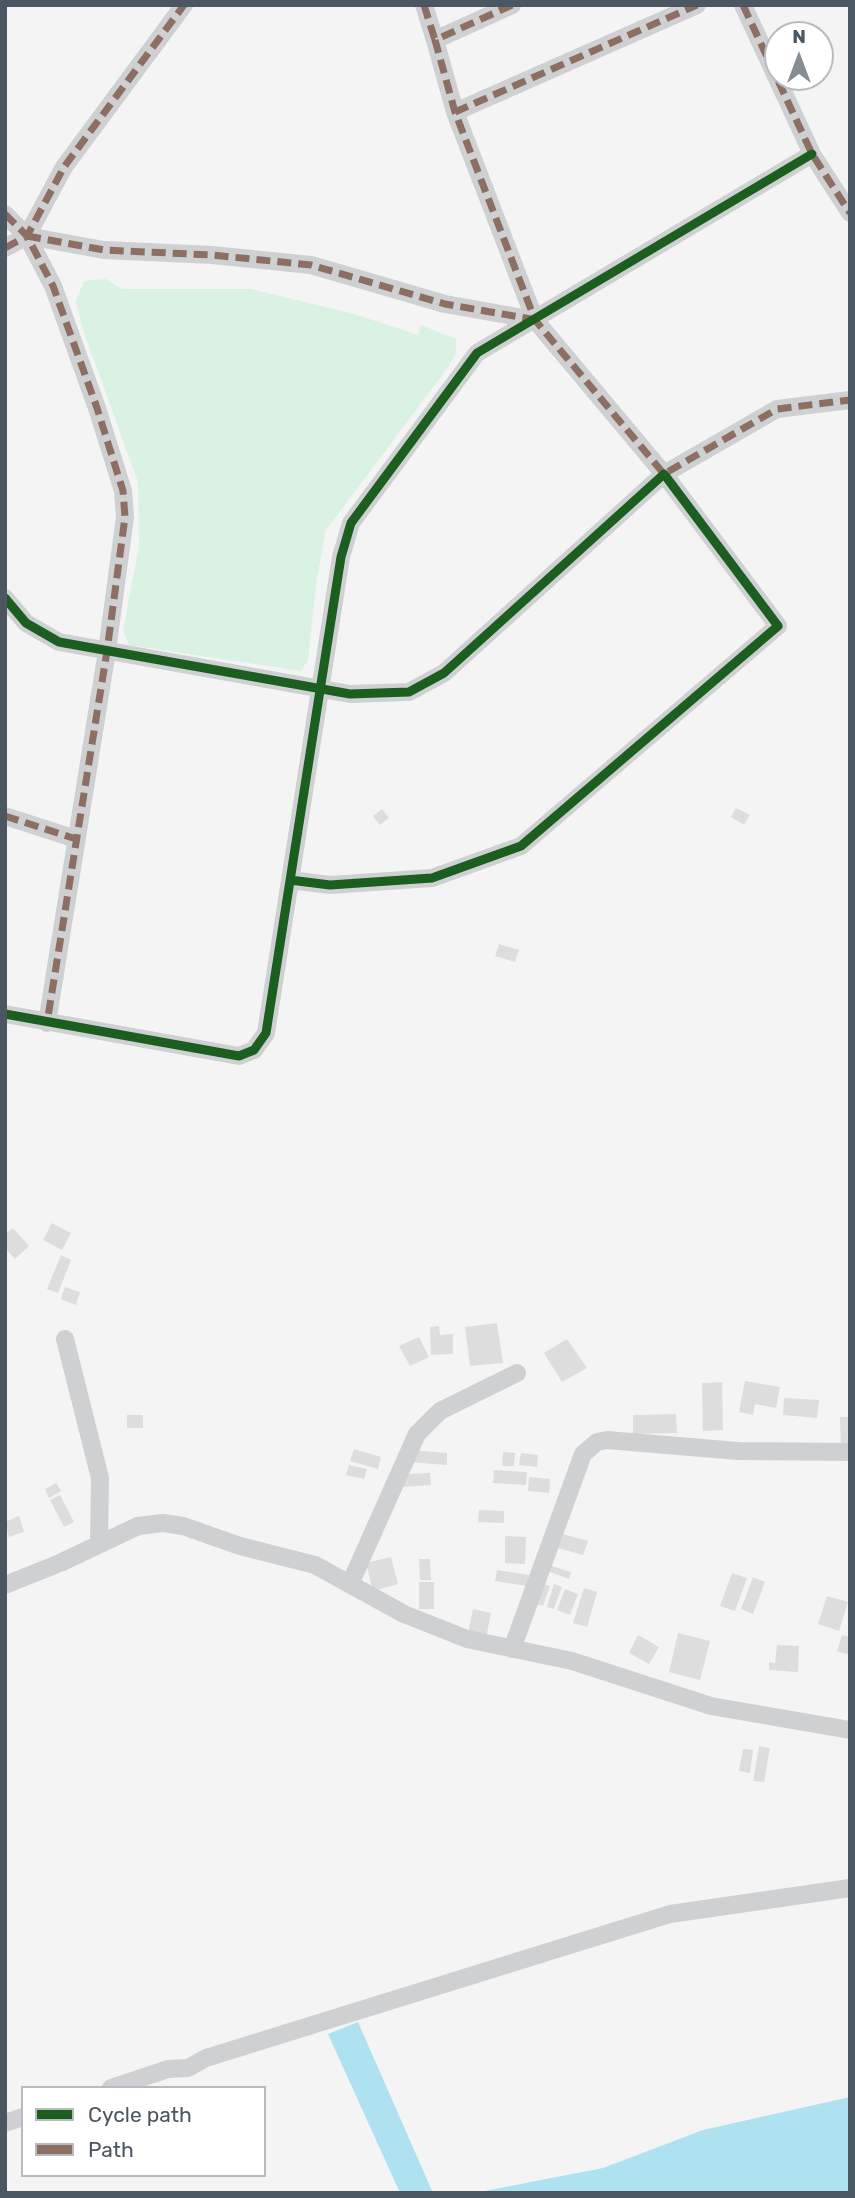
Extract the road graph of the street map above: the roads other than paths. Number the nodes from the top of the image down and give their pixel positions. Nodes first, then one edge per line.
1 (184, 5) edge
2 (424, 5) edge
3 (512, 5) edge
4 (697, 5) edge
5 (743, 5) edge
6 (435, 40) junction
7 (455, 112) junction
8 (812, 154) junction
9 (850, 213) edge
10 (5, 214) edge
11 (27, 236) junction
12 (5, 248) edge
13 (535, 320) junction
14 (850, 400) edge
15 (664, 474) junction
16 (5, 598) edge
17 (107, 651) junction
18 (320, 690) junction
19 (5, 816) edge
20 (76, 839) junction
21 (290, 880) junction
22 (5, 1014) edge
23 (47, 1023) junction
24 (65, 1339) dead end
25 (517, 1373) dead end
26 (850, 1452) edge
27 (99, 1543) junction
28 (350, 1584) junction
29 (5, 1585) edge
30 (512, 1649) junction
31 (850, 1730) edge
32 (850, 1888) edge
33 (117, 2086) edge

1 - 11 street
2 - 6 street
3 - 6 street
4 - 7 street
5 - 8 street
6 - 7 street
7 - 13 street
8 - 9 street
8 - 13 street
10 - 11 street
11 - 12 street
11 - 13 street
11 - 17 street
13 - 15 street
13 - 18 street
14 - 15 street
15 - 18 street
15 - 21 street
16 - 17 street
17 - 18 street
17 - 20 street
18 - 21 street
19 - 20 street
20 - 23 street
21 - 23 street
22 - 23 street
24 - 27 street
25 - 28 street
26 - 30 street
27 - 28 street
27 - 29 street
28 - 30 street
30 - 31 street
32 - 33 street

